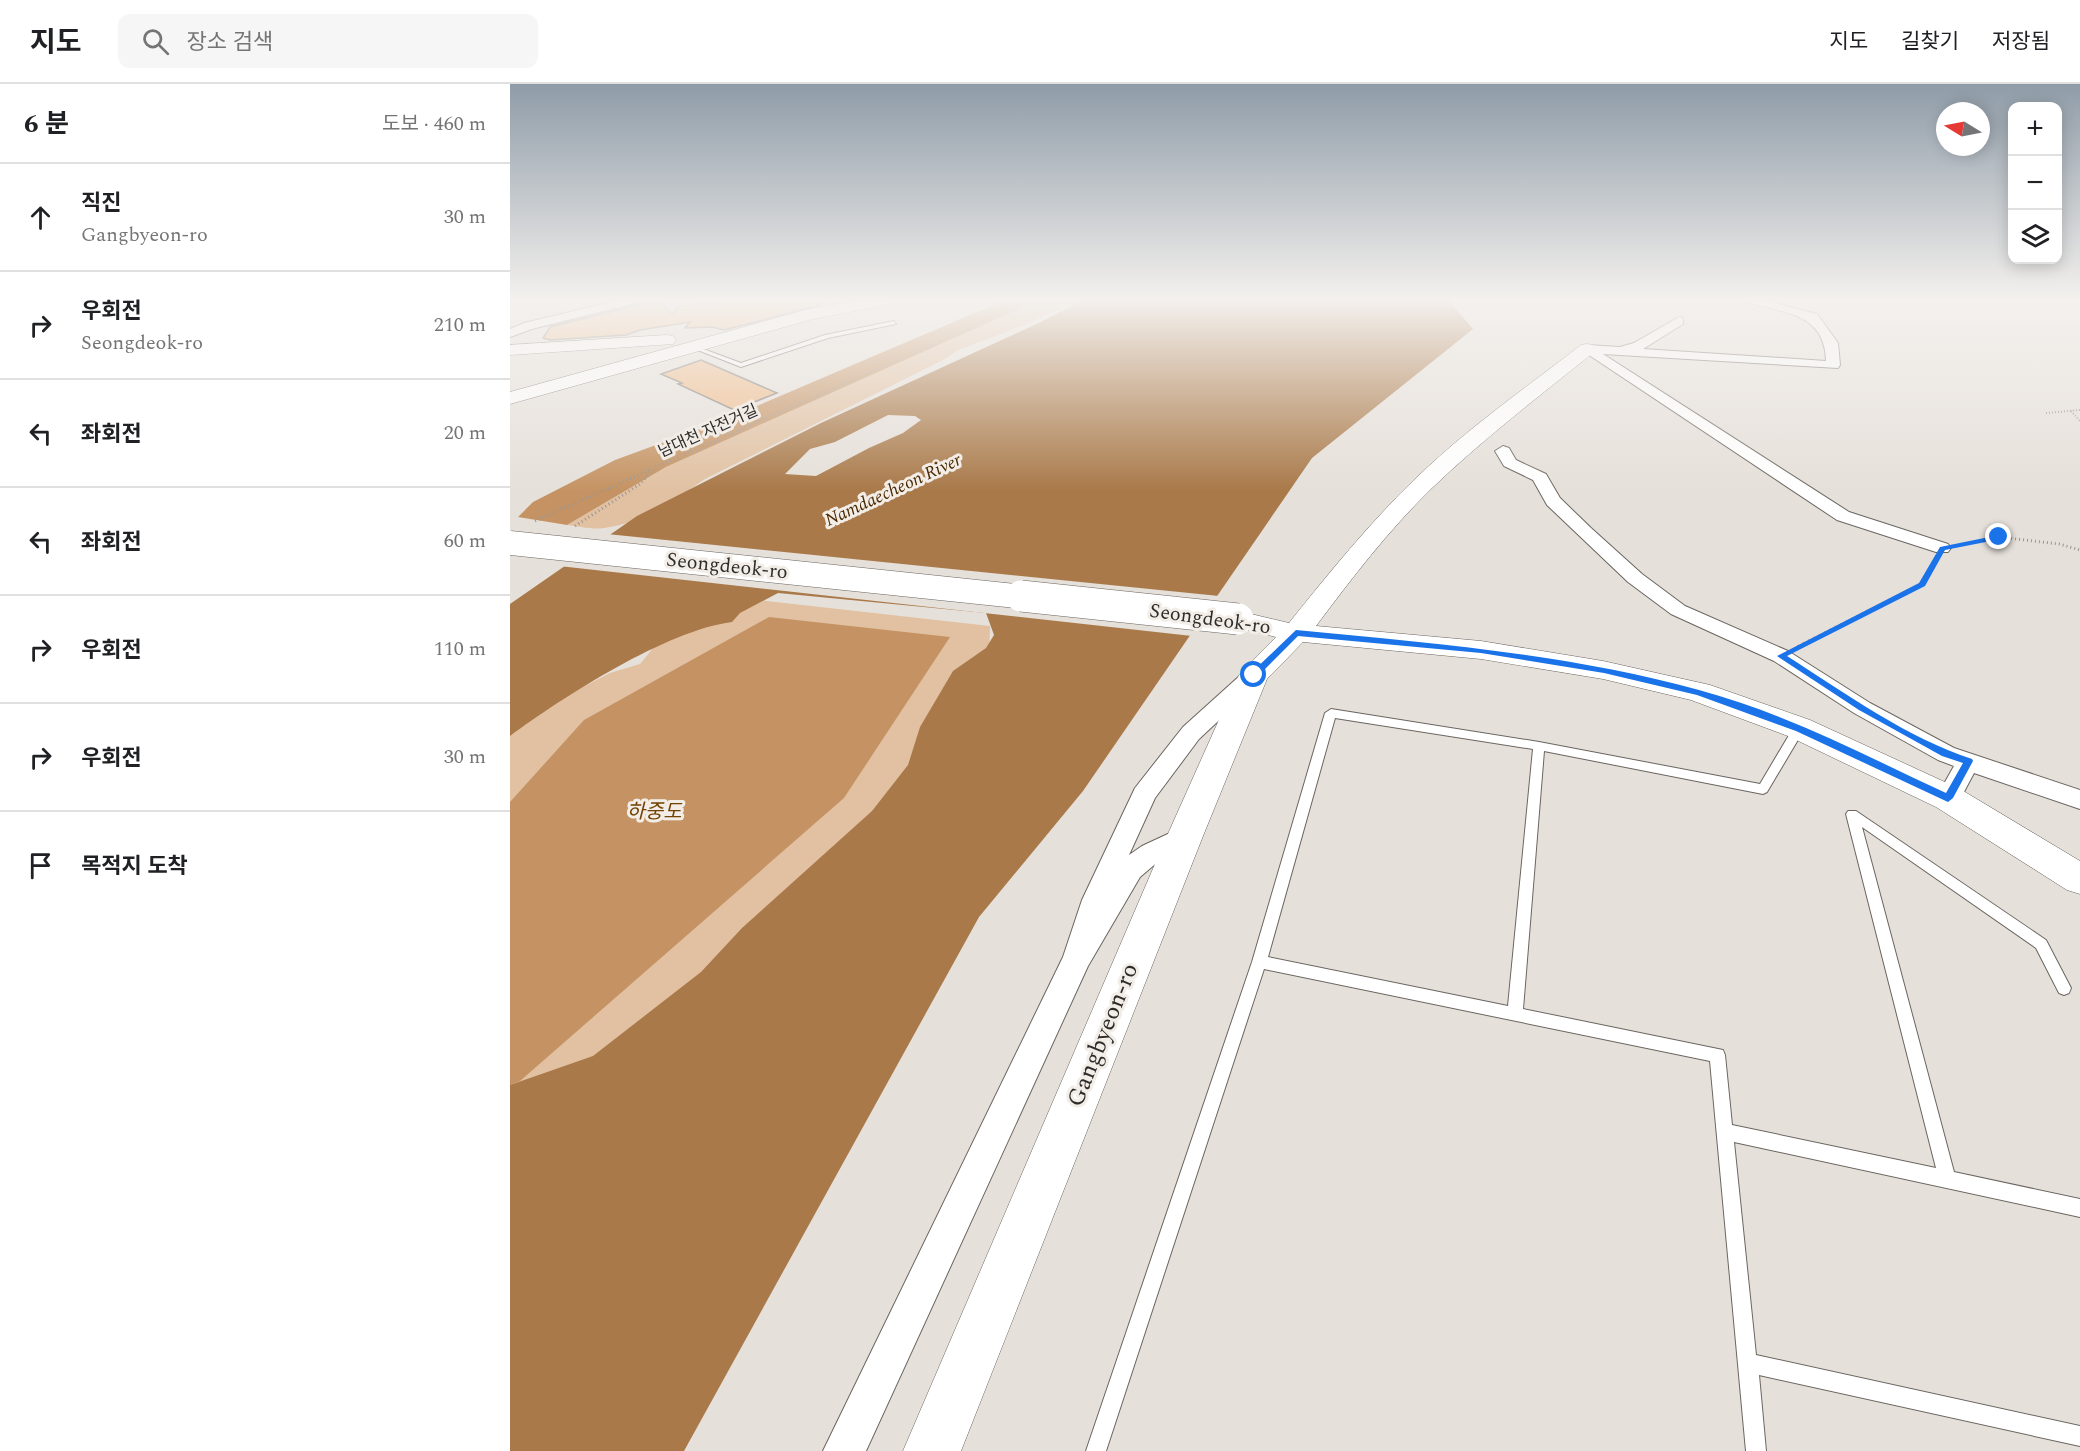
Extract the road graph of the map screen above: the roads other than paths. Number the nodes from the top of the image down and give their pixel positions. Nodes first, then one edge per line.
1 (633, 364) edge
2 (1568, 364) edge
3 (1610, 364) edge
4 (1814, 364) edge
5 (1833, 364) edge
6 (510, 398) edge
7 (1503, 451) dead end
8 (510, 543) edge
9 (1942, 548) road end
10 (1296, 633) junction
11 (1254, 675) junction
12 (1799, 728) junction
13 (1539, 746) junction
14 (1969, 761) junction
15 (1948, 798) junction
16 (2080, 800) edge
17 (1185, 836) junction
18 (2080, 879) edge
19 (1077, 958) junction
20 (1259, 962) junction
21 (2064, 988) dead end
22 (1515, 1014) junction
23 (1725, 1132) junction
24 (1947, 1179) junction
25 (2080, 1208) edge
26 (1748, 1363) junction
27 (2080, 1436) edge
28 (844, 1451) edge
29 (932, 1451) edge
30 (1096, 1451) edge
31 (1756, 1451) edge

1 - 6 street
2 - 10 street, Gangbyeon-ro
3 - 9 street
4 - 5 street
7 - 14 street
8 - 10 street, Seongdeok-ro, bridge
10 - 11 street, Gangbyeon-ro
10 - 12 street, Seongdeok-ro
11 - 17 street, Gangbyeon-ro
11 - 19 street
12 - 13 lane
12 - 15 street, Seongdeok-ro
13 - 20 lane
13 - 22 lane
14 - 15 street
14 - 16 street
15 - 18 street, Seongdeok-ro
17 - 19 street
17 - 29 street, Gangbyeon-ro
19 - 28 street
20 - 22 lane
20 - 30 lane
21 - 24 lane
22 - 23 lane
23 - 24 lane
23 - 26 lane
24 - 25 lane
26 - 27 lane
26 - 31 lane

